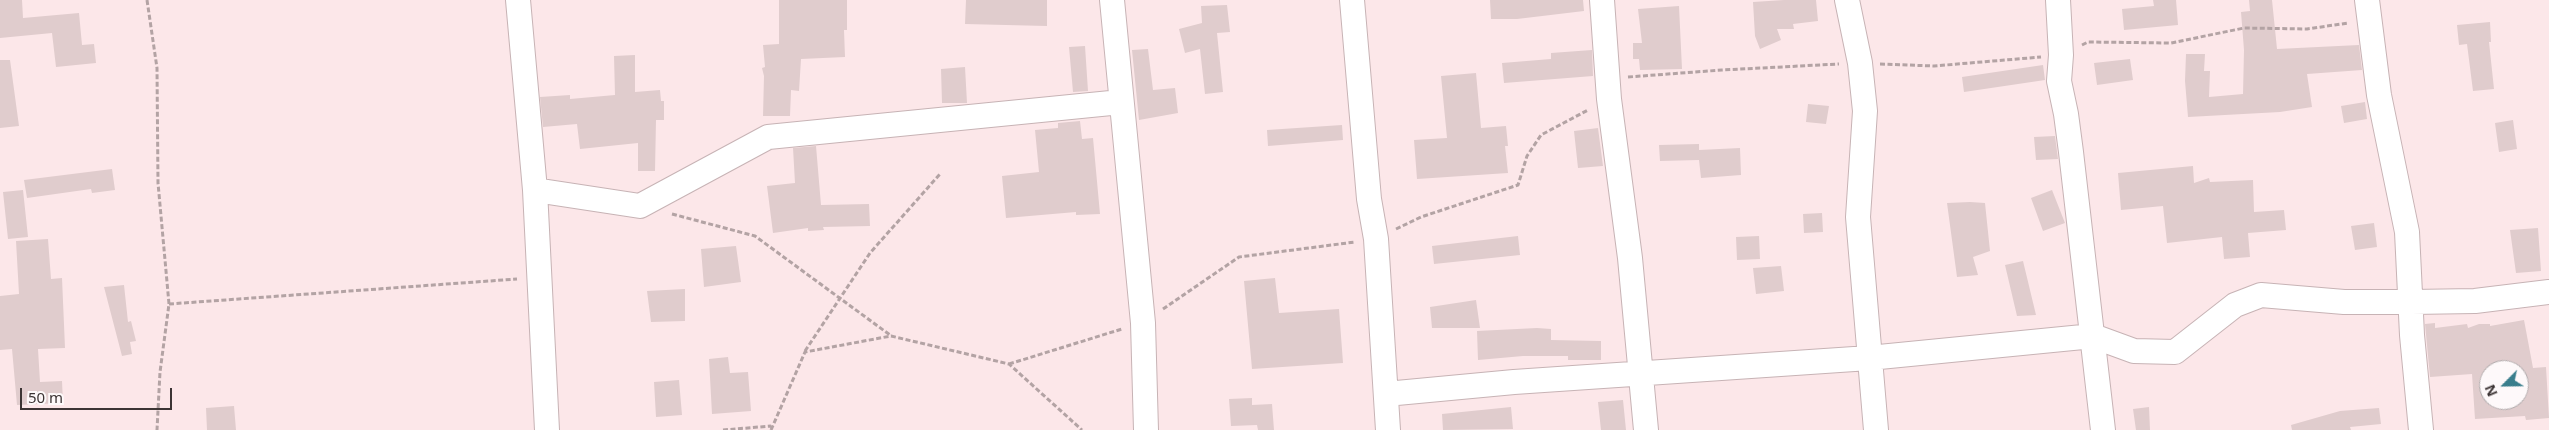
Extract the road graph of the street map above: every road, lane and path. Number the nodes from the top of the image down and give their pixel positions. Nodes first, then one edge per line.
1 (147, 0) edge
2 (518, 0) edge
3 (1112, 0) edge
4 (1352, 0) edge
5 (1602, 0) edge
6 (1846, 0) edge
7 (2058, 0) edge
8 (2367, 0) edge
9 (1121, 102) junction
10 (940, 174) dead end
11 (535, 190) junction
12 (640, 206) junction
13 (1376, 239) junction
14 (540, 278) junction
15 (2549, 292) edge
16 (839, 298) junction
17 (2412, 302) junction
18 (169, 304) junction
19 (1143, 323) junction
20 (891, 336) junction
21 (2093, 336) junction
22 (805, 352) junction
23 (1869, 358) junction
24 (1008, 364) junction
25 (1642, 373) junction
26 (1386, 394) junction
27 (771, 428) edge
28 (157, 430) edge
29 (547, 430) edge
30 (723, 430) edge
31 (1082, 430) edge
32 (1146, 430) edge
33 (1388, 430) edge
34 (1646, 430) edge
35 (1876, 430) edge
36 (2103, 430) edge
37 (2421, 430) edge

1 - 18 path
2 - 11 street
3 - 9 street
4 - 13 street
5 - 25 street
6 - 23 street
7 - 21 street
8 - 17 street
9 - 12 street
9 - 19 street
10 - 16 path
11 - 12 street
11 - 14 street
12 - 16 path
13 - 19 path
13 - 26 street
14 - 18 path
14 - 29 street
15 - 17 street
16 - 20 path
16 - 22 path
17 - 21 street
17 - 37 street
18 - 28 path
19 - 24 path
19 - 32 street
20 - 22 path
20 - 24 path
21 - 23 street
21 - 36 street
22 - 27 path
23 - 25 street
23 - 35 street
24 - 31 path
25 - 26 street
25 - 34 street
26 - 33 street
27 - 30 path

